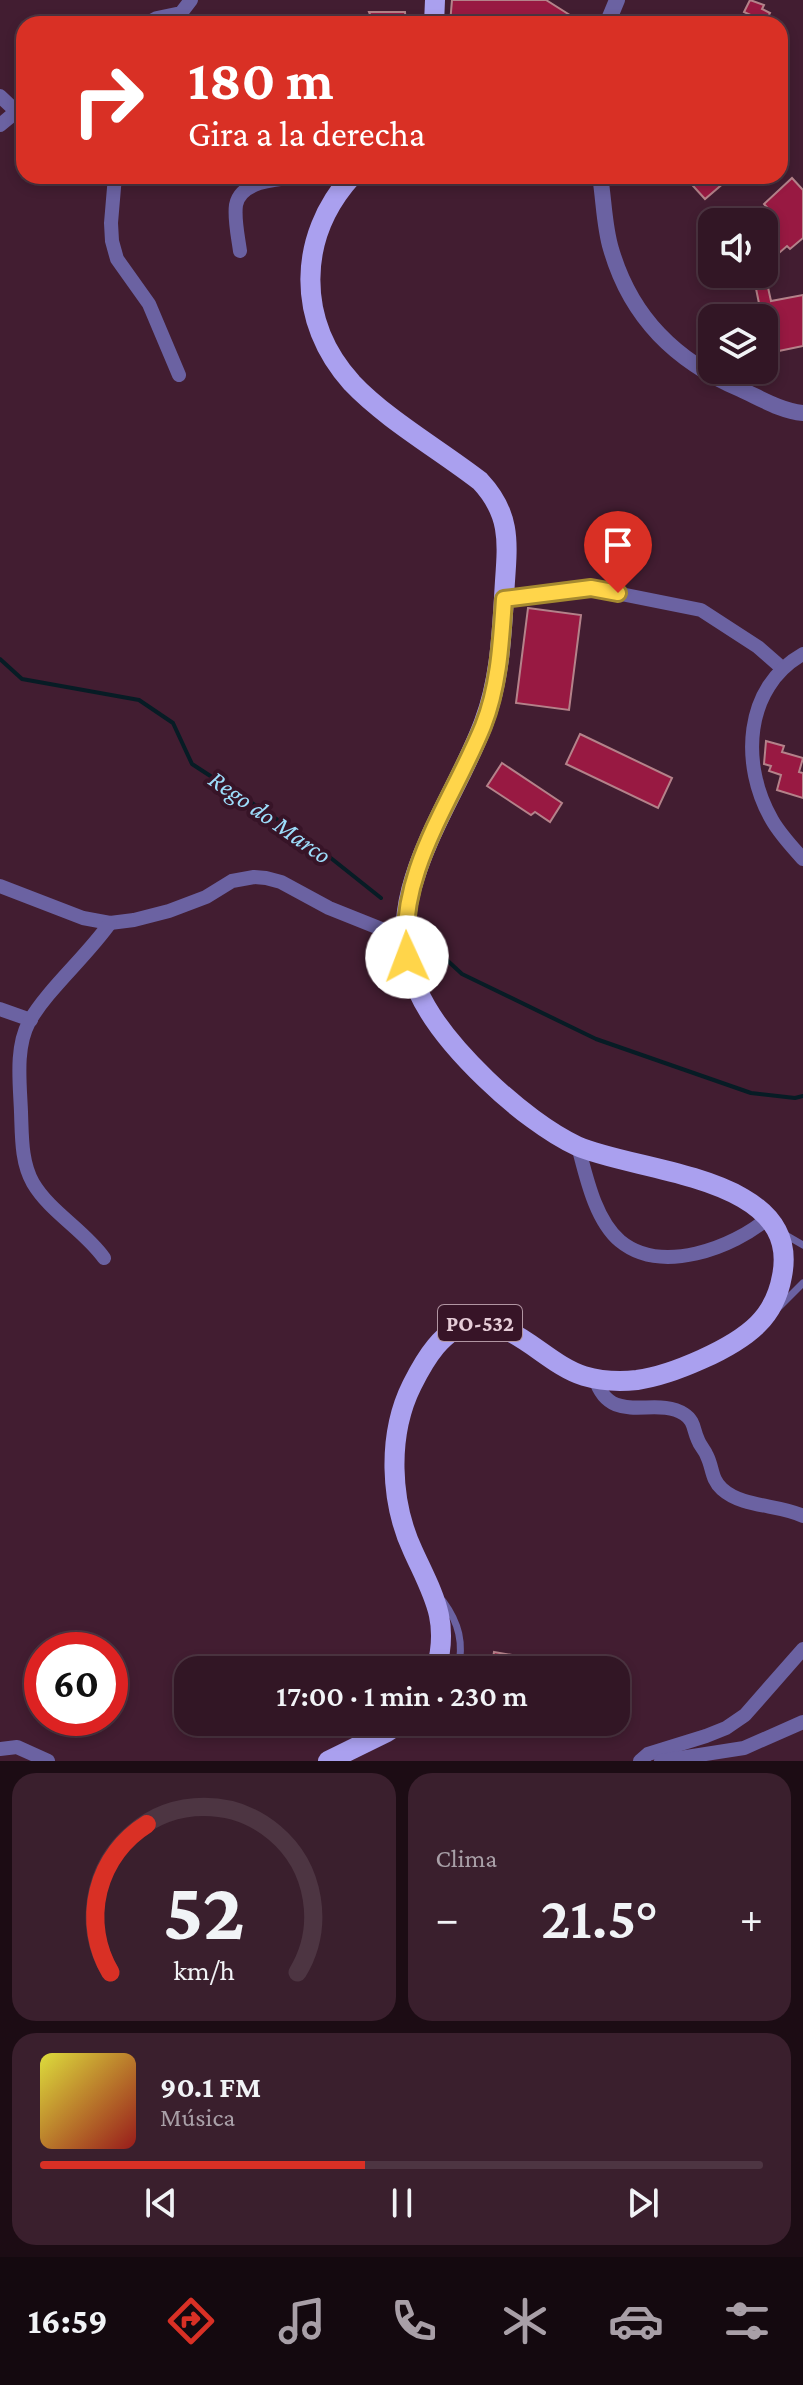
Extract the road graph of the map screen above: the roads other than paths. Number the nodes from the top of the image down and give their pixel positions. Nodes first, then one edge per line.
1 (191, 0) edge
2 (177, 16) edge
3 (0, 96) edge
4 (16, 108) edge
5 (114, 184) edge
6 (256, 184) edge
7 (346, 184) edge
8 (601, 184) edge
9 (240, 251) dead end
10 (179, 375) dead end
11 (796, 412) edge
12 (803, 425) edge
13 (504, 599) junction
14 (803, 654) edge
15 (782, 668) junction
16 (803, 859) edge
17 (0, 886) edge
18 (110, 923) junction
19 (404, 938) junction
20 (0, 1009) edge
21 (31, 1020) junction
22 (578, 1146) junction
23 (772, 1224) junction
24 (803, 1245) edge
25 (104, 1258) dead end
26 (803, 1283) edge
27 (758, 1325) junction
28 (595, 1378) junction
29 (803, 1516) edge
30 (430, 1583) junction
31 (803, 1649) edge
32 (439, 1656) edge
33 (459, 1656) edge
34 (803, 1722) edge
35 (379, 1736) edge
36 (0, 1749) edge
37 (48, 1761) edge
38 (328, 1761) edge
39 (640, 1761) edge
40 (661, 1761) edge

1 - 2 street
3 - 4 street
5 - 10 street
6 - 9 street
7 - 13 main road
8 - 11 street
11 - 12 street
13 - 15 street
13 - 19 main road
14 - 15 street
15 - 16 street
17 - 18 street
18 - 19 street
18 - 21 street
19 - 22 main road
20 - 21 street
21 - 25 street
22 - 23 main road
22 - 23 street
23 - 24 lane
23 - 27 main road, PO-532
26 - 27 lane
27 - 28 main road, PO-532
28 - 29 street
28 - 30 main road, PO-532
30 - 32 main road, PO-532
30 - 33 lane
31 - 39 street
34 - 40 street
35 - 38 main road
36 - 37 street

